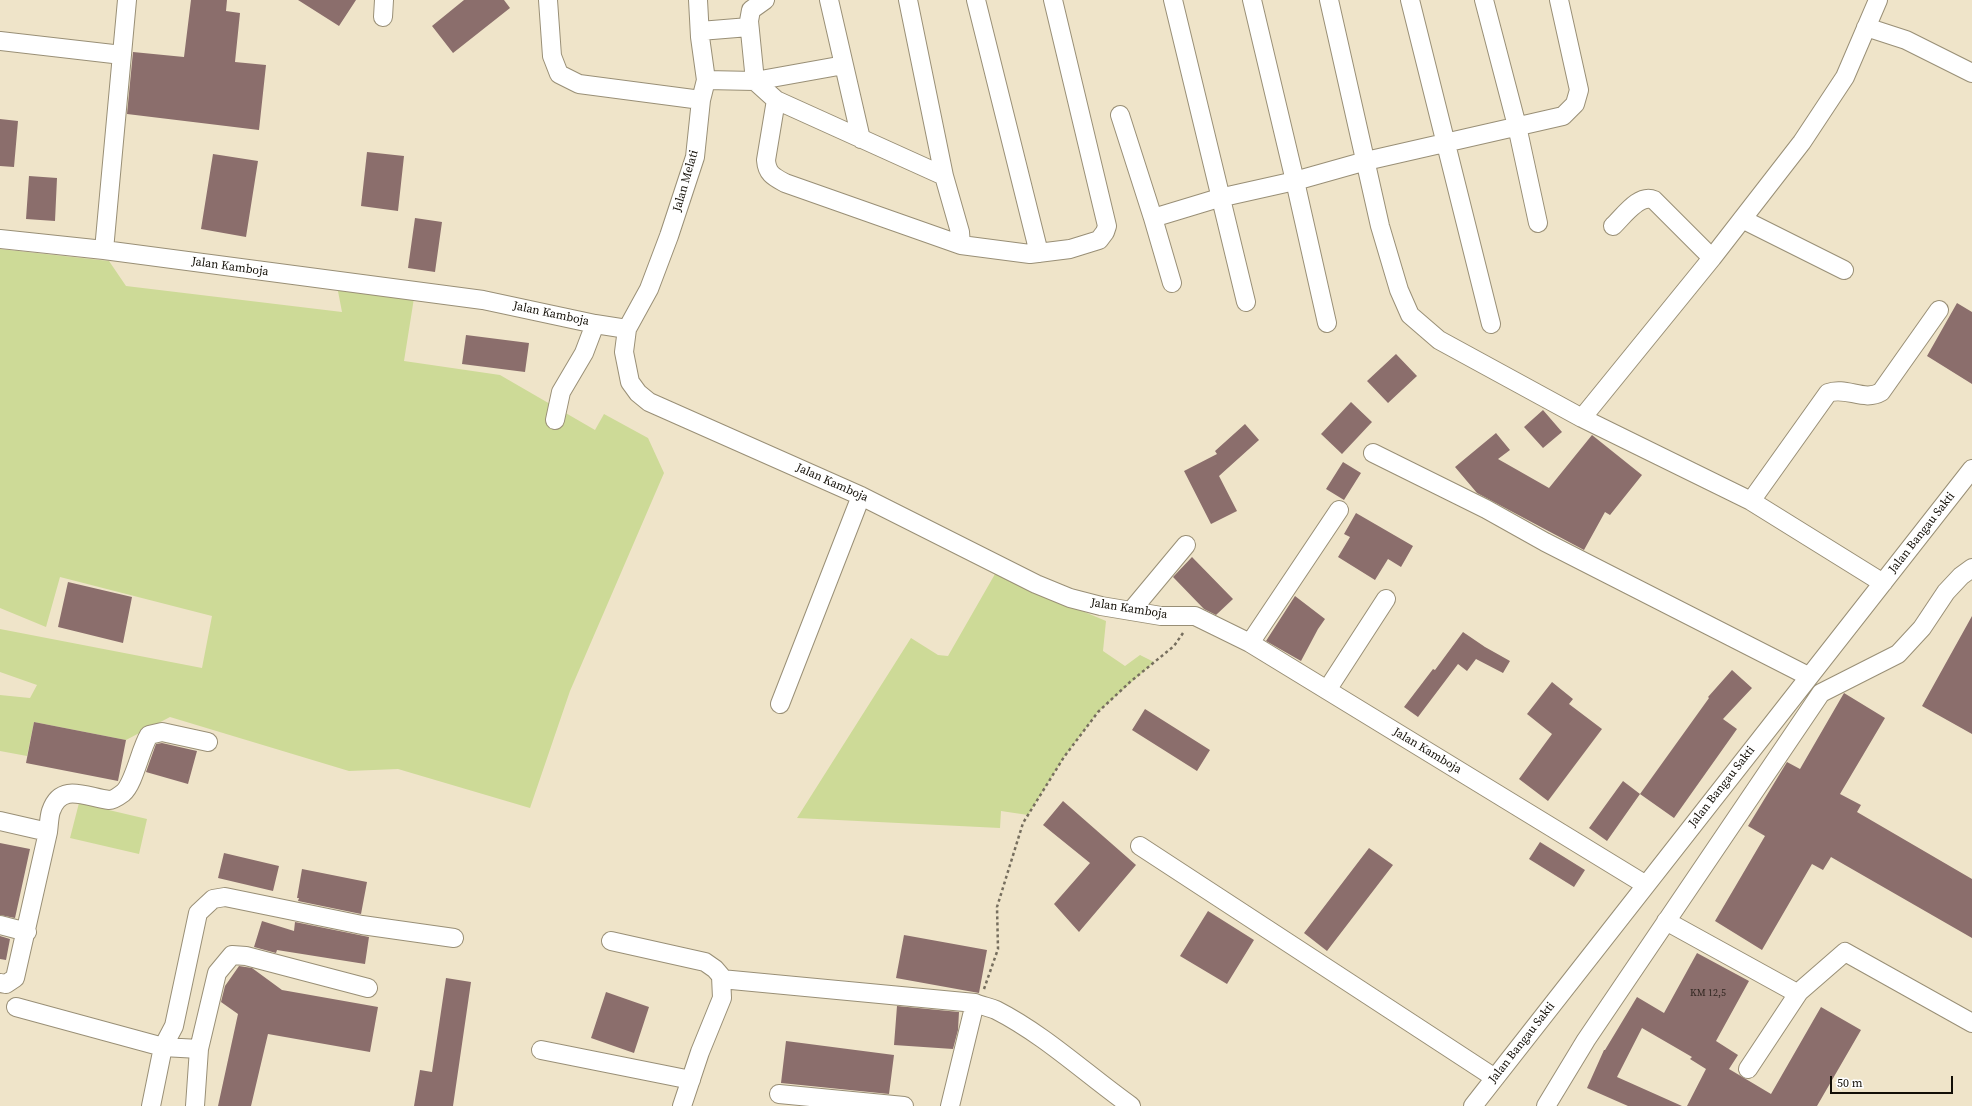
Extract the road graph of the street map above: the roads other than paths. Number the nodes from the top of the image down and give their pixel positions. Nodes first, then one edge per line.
1 (127, 0) edge
2 (548, 0) edge
3 (698, 0) edge
4 (765, 0) edge
5 (829, 0) edge
6 (908, 0) edge
7 (976, 0) edge
8 (1053, 0) edge
9 (1173, 0) edge
10 (1252, 0) edge
11 (1329, 0) edge
12 (1410, 0) edge
13 (1484, 0) edge
14 (1559, 0) edge
15 (1878, 0) edge
16 (749, 27) junction
17 (1866, 27) junction
18 (700, 31) junction
19 (0, 41) edge
20 (122, 55) junction
21 (844, 65) junction
22 (1972, 73) edge
23 (706, 80) junction
24 (755, 81) junction
25 (700, 100) junction
26 (776, 100) junction
27 (1120, 115) dead end
28 (1517, 126) junction
29 (861, 139) junction
30 (1444, 143) junction
31 (1366, 161) junction
32 (944, 176) junction
33 (1295, 181) junction
34 (1219, 198) junction
35 (1153, 218) junction
36 (1742, 219) junction
37 (1538, 223) dead end
38 (1612, 226) dead end
39 (0, 239) edge
40 (961, 245) junction
41 (104, 250) junction
42 (1039, 253) junction
43 (1712, 258) junction
44 (1844, 270) dead end
45 (1172, 283) dead end
46 (1246, 302) dead end
47 (1939, 310) dead end
48 (1326, 323) dead end
49 (595, 324) junction
50 (1491, 324) dead end
51 (627, 329) junction
52 (1582, 418) junction
53 (555, 420) dead end
54 (1373, 453) dead end
55 (1972, 469) edge
56 (861, 496) junction
57 (1751, 501) junction
58 (1339, 510) dead end
59 (1186, 545) dead end
60 (1972, 568) edge
61 (1883, 583) junction
62 (1386, 599) dead end
63 (1131, 612) junction
64 (1250, 643) junction
65 (1808, 676) junction
66 (1327, 690) junction
67 (780, 704) dead end
68 (208, 742) dead end
69 (0, 821) edge
70 (48, 832) junction
71 (1140, 846) dead end
72 (1646, 885) junction
73 (1666, 921) junction
74 (0, 925) edge
75 (27, 932) junction
76 (454, 938) dead end
77 (611, 941) dead end
78 (721, 979) junction
79 (0, 983) edge
80 (368, 988) dead end
81 (1799, 992) junction
82 (978, 1004) junction
83 (16, 1007) dead end
84 (1972, 1023) edge
85 (169, 1046) junction
86 (199, 1049) junction
87 (541, 1050) dead end
88 (1748, 1069) dead end
89 (1495, 1078) junction
90 (691, 1080) junction
91 (779, 1094) dead end
92 (151, 1106) edge
93 (163, 1106) edge
94 (195, 1106) edge
95 (682, 1106) edge
96 (904, 1106) edge
97 (950, 1106) edge
98 (1131, 1106) edge
99 (1473, 1106) edge
100 (1546, 1106) edge

1 - 20 street
2 - 25 street
3 - 18 street, Jalan Melati
4 - 16 street
5 - 21 street
6 - 32 street
7 - 42 street
8 - 42 street
9 - 34 street
10 - 33 street
11 - 31 street
12 - 30 street
13 - 28 street
14 - 28 street
15 - 17 street
16 - 18 street
16 - 24 street
17 - 22 street
17 - 36 street
18 - 23 street, Jalan Melati
19 - 20 street
20 - 41 street
21 - 24 street
21 - 29 street
23 - 24 street
23 - 25 street, Jalan Melati
24 - 26 street
25 - 51 street, Jalan Melati
26 - 29 street
26 - 40 street
27 - 35 street
28 - 30 street
28 - 37 street
29 - 32 street
30 - 31 street
30 - 50 street
31 - 33 street
31 - 52 street
32 - 40 street
33 - 34 street
33 - 48 street
34 - 35 street
34 - 46 street
35 - 45 street
36 - 43 street
36 - 44 street
38 - 43 street
39 - 41 street, Jalan Kamboja
40 - 42 street
41 - 49 street, Jalan Kamboja
43 - 52 street
47 - 57 street
49 - 51 street, Jalan Kamboja
49 - 53 street
51 - 56 street, Jalan Kamboja
52 - 57 street
54 - 65 street
55 - 61 street, Jalan Bangau Sakti
56 - 63 street, Jalan Kamboja
56 - 67 street
57 - 61 street
58 - 64 street
59 - 63 street
60 - 73 street
61 - 65 street, Jalan Bangau Sakti
62 - 66 street
63 - 64 street, Jalan Kamboja
64 - 66 street, Jalan Kamboja
65 - 72 street, Jalan Bangau Sakti
66 - 72 street, Jalan Kamboja
68 - 70 street
69 - 70 street
70 - 75 street
71 - 89 street
72 - 89 street, Jalan Bangau Sakti
73 - 81 street
73 - 100 street
74 - 75 street
75 - 79 street
76 - 85 street
77 - 78 street
78 - 82 street
78 - 90 street
80 - 86 street
81 - 84 street
81 - 88 street
82 - 97 street
82 - 98 street
83 - 85 street
85 - 86 street
85 - 92 street
85 - 93 street
86 - 94 street
87 - 90 street
89 - 99 street, Jalan Bangau Sakti
90 - 95 street
91 - 96 street

